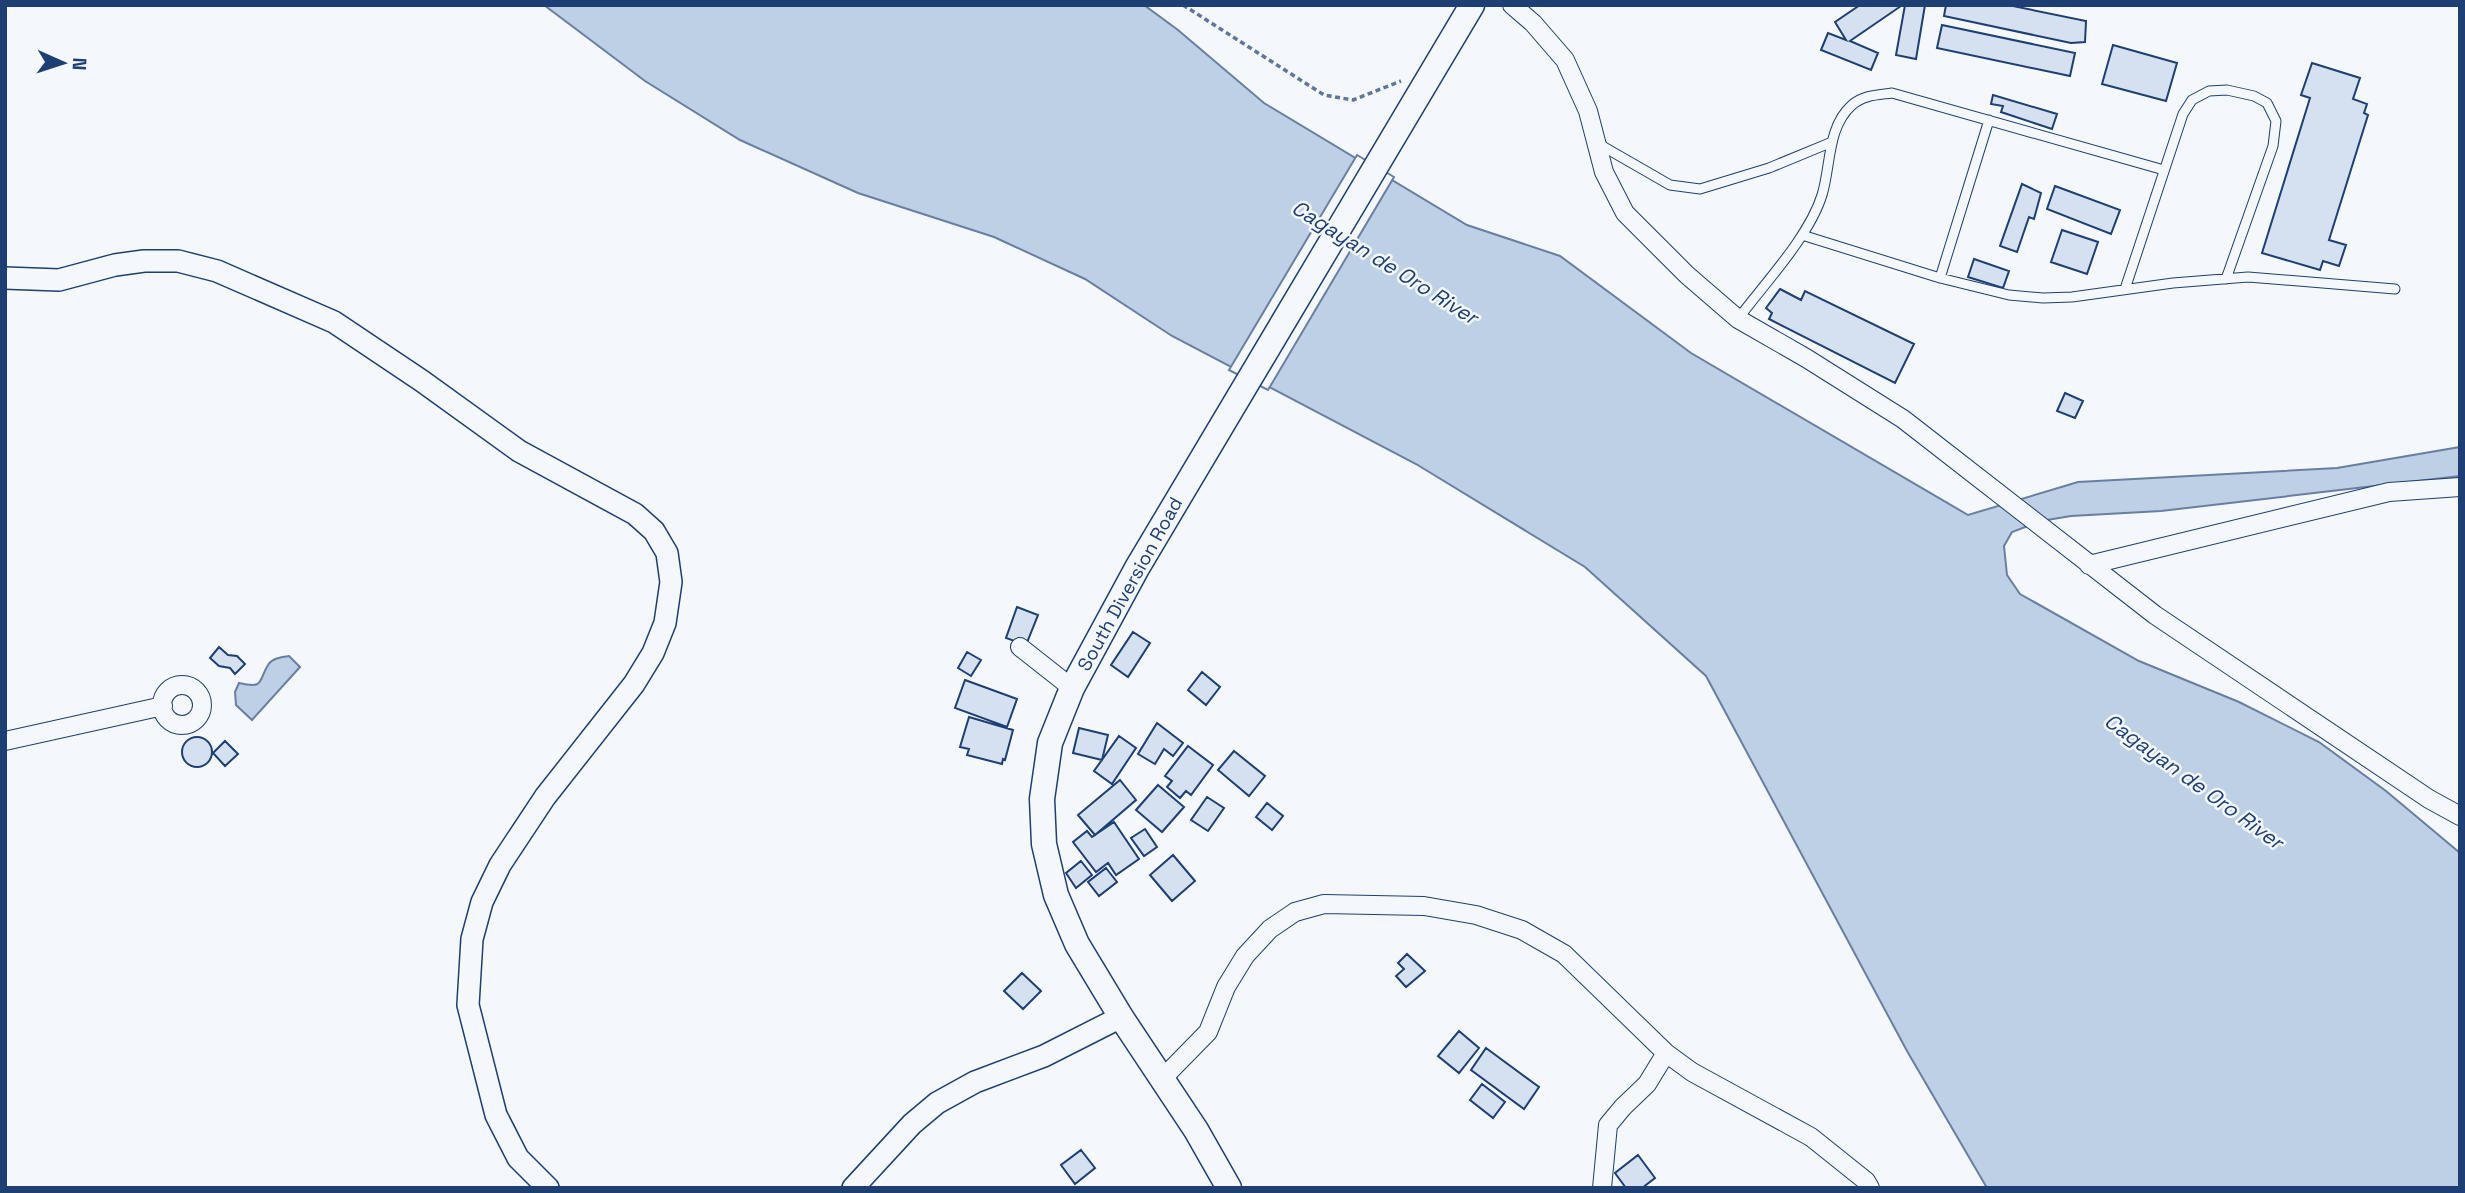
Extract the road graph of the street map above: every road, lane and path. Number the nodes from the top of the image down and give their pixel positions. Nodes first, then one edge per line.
1 (1183, 5) edge
2 (1472, 5) edge
3 (1511, 5) edge
4 (1383, 87) dead end
5 (1989, 120) junction
6 (1595, 142) junction
7 (1832, 142) junction
8 (2164, 170) junction
9 (1802, 235) junction
10 (5, 278) edge
11 (1940, 278) junction
12 (2226, 279) junction
13 (2125, 289) junction
14 (2395, 289) dead end
15 (1738, 319) junction
16 (2460, 487) edge
17 (2082, 559) junction
18 (1020, 647) dead end
19 (1072, 688) junction
20 (163, 706) dead end
21 (5, 741) edge
22 (2460, 816) edge
23 (1121, 1017) junction
24 (1666, 1053) junction
25 (1162, 1079) junction
26 (548, 1188) edge
27 (853, 1188) edge
28 (1229, 1188) edge
29 (1602, 1188) edge
30 (1870, 1188) edge

1 - 4 path
2 - 19 main road, South Diversion Road
3 - 6 street
5 - 7 lane
5 - 8 lane
5 - 11 lane
6 - 7 lane
6 - 15 street
7 - 9 lane
8 - 12 lane
8 - 13 lane
9 - 11 lane
9 - 15 lane
10 - 26 street
11 - 13 lane
12 - 13 lane
12 - 14 lane
15 - 17 street
16 - 17 street
17 - 22 street
18 - 19 street
19 - 23 main road, South Diversion Road
20 - 21 street
23 - 25 main road, South Diversion Road
23 - 27 street
24 - 25 street
24 - 29 street
24 - 30 street
25 - 28 main road, South Diversion Road

